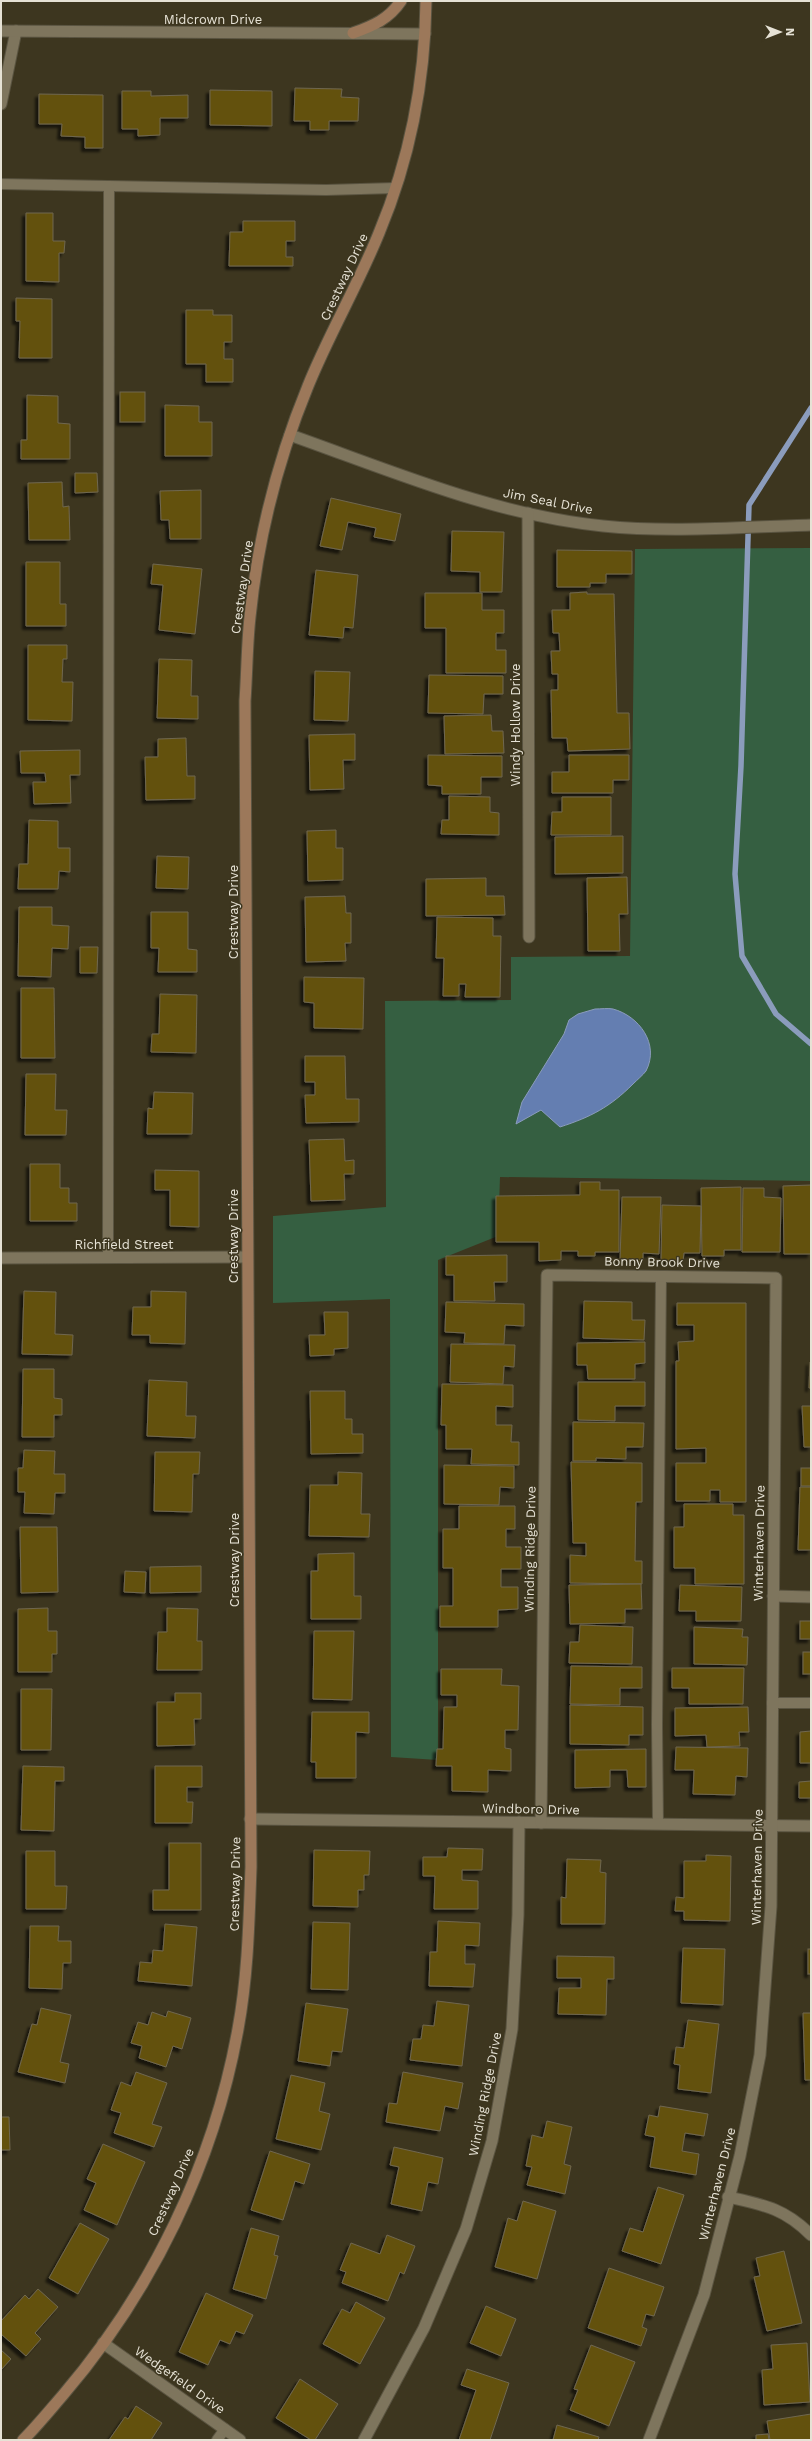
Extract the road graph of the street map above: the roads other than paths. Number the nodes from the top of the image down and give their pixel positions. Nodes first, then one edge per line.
1 (401, 1) edge
2 (426, 1) edge
3 (1, 31) edge
4 (16, 31) junction
5 (353, 33) junction
6 (425, 34) junction
7 (1, 104) edge
8 (1, 184) edge
9 (109, 186) junction
10 (395, 188) junction
11 (290, 435) junction
12 (528, 513) junction
13 (811, 526) edge
14 (529, 938) dead end
15 (247, 1257) junction
16 (1, 1258) edge
17 (108, 1258) junction
18 (547, 1275) joint
19 (661, 1276) junction
20 (776, 1278) joint
21 (773, 1596) junction
22 (811, 1597) edge
23 (772, 1703) junction
24 (811, 1704) edge
25 (250, 1819) junction
26 (518, 1822) junction
27 (541, 1823) junction
28 (658, 1824) junction
29 (772, 1826) junction
30 (811, 1826) edge
31 (728, 2197) junction
32 (811, 2235) edge
33 (103, 2344) junction
34 (225, 2429) junction
35 (23, 2440) edge
36 (217, 2440) edge
37 (240, 2440) edge
38 (364, 2440) edge
39 (649, 2440) edge

1 - 5 main road
2 - 6 main road, Crestway Drive
3 - 4 street, Midcrown Drive
4 - 5 street, Midcrown Drive
4 - 7 street
5 - 6 street, Midcrown Drive
6 - 10 main road, Crestway Drive
8 - 9 lane
9 - 10 lane
9 - 17 lane
10 - 11 main road, Crestway Drive
11 - 12 street, Jim Seal Drive
11 - 15 main road, Crestway Drive
12 - 13 street, Jim Seal Drive
12 - 14 street, Windy Hollow Drive
15 - 17 street, Richfield Street
15 - 25 main road, Crestway Drive
16 - 17 street, Richfield Street
18 - 19 street, Bonny Brook Drive
18 - 27 street, Winding Ridge Drive
19 - 20 street, Bonny Brook Drive
19 - 28 lane
20 - 21 street, Winterhaven Drive
21 - 22 street
21 - 23 street, Winterhaven Drive
23 - 24 lane
23 - 29 street, Winterhaven Drive
25 - 26 street, Windboro Drive
25 - 33 main road, Crestway Drive
26 - 27 street, Windboro Drive
26 - 38 street, Winding Ridge Drive
27 - 28 street, Windboro Drive
28 - 29 street, Windboro Drive
29 - 30 street, Windboro Drive
29 - 31 street, Winterhaven Drive
31 - 32 street
31 - 39 street, Winterhaven Drive
33 - 34 street, Wedgefield Drive
33 - 35 main road, Crestway Drive
34 - 36 lane
34 - 37 street, Wedgefield Drive

